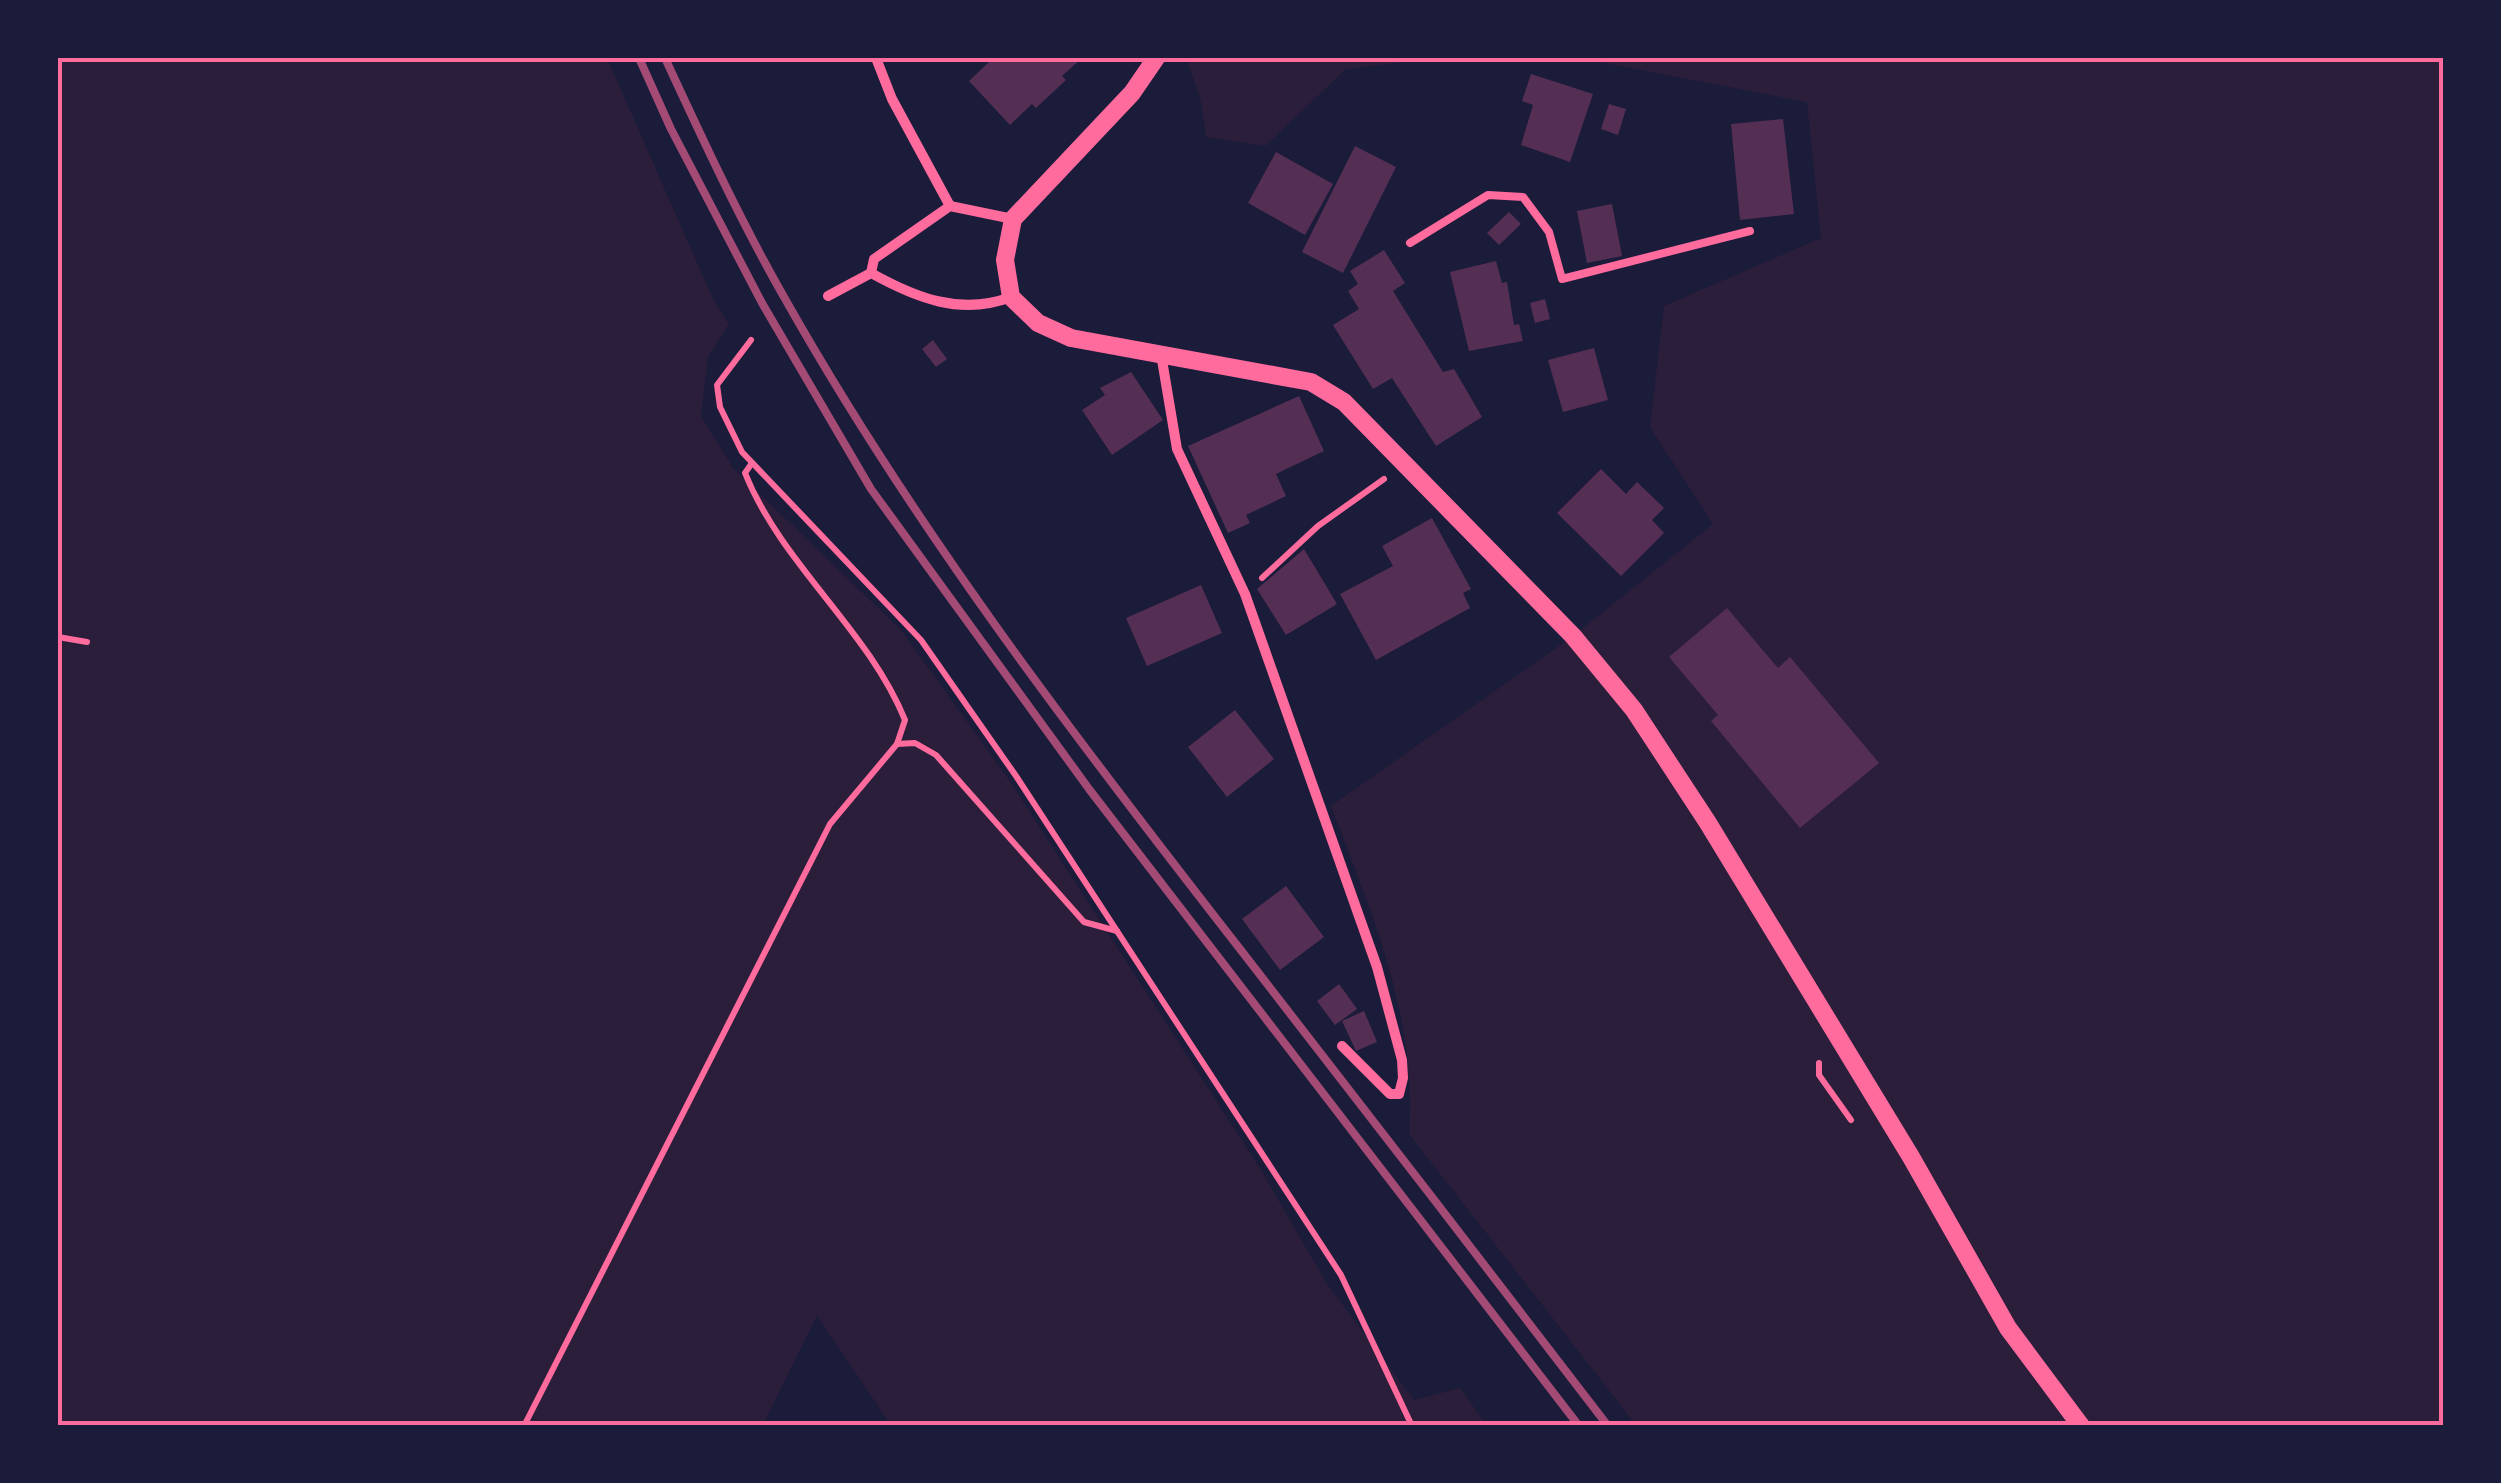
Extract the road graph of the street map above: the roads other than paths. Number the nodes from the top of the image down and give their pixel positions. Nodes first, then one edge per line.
1 (876, 58) edge
2 (1156, 58) edge
3 (950, 206) junction
4 (1014, 219) junction
5 (1750, 232) dead end
6 (1410, 243) dead end
7 (871, 274) junction
8 (828, 296) dead end
9 (1011, 297) junction
10 (1161, 354) junction
11 (1342, 1046) dead end
12 (2081, 1426) edge

1 - 3 street
2 - 4 street
3 - 4 street
3 - 7 street
4 - 9 street
5 - 6 lane
7 - 8 street
7 - 9 street
9 - 10 street
10 - 11 street
10 - 12 street

